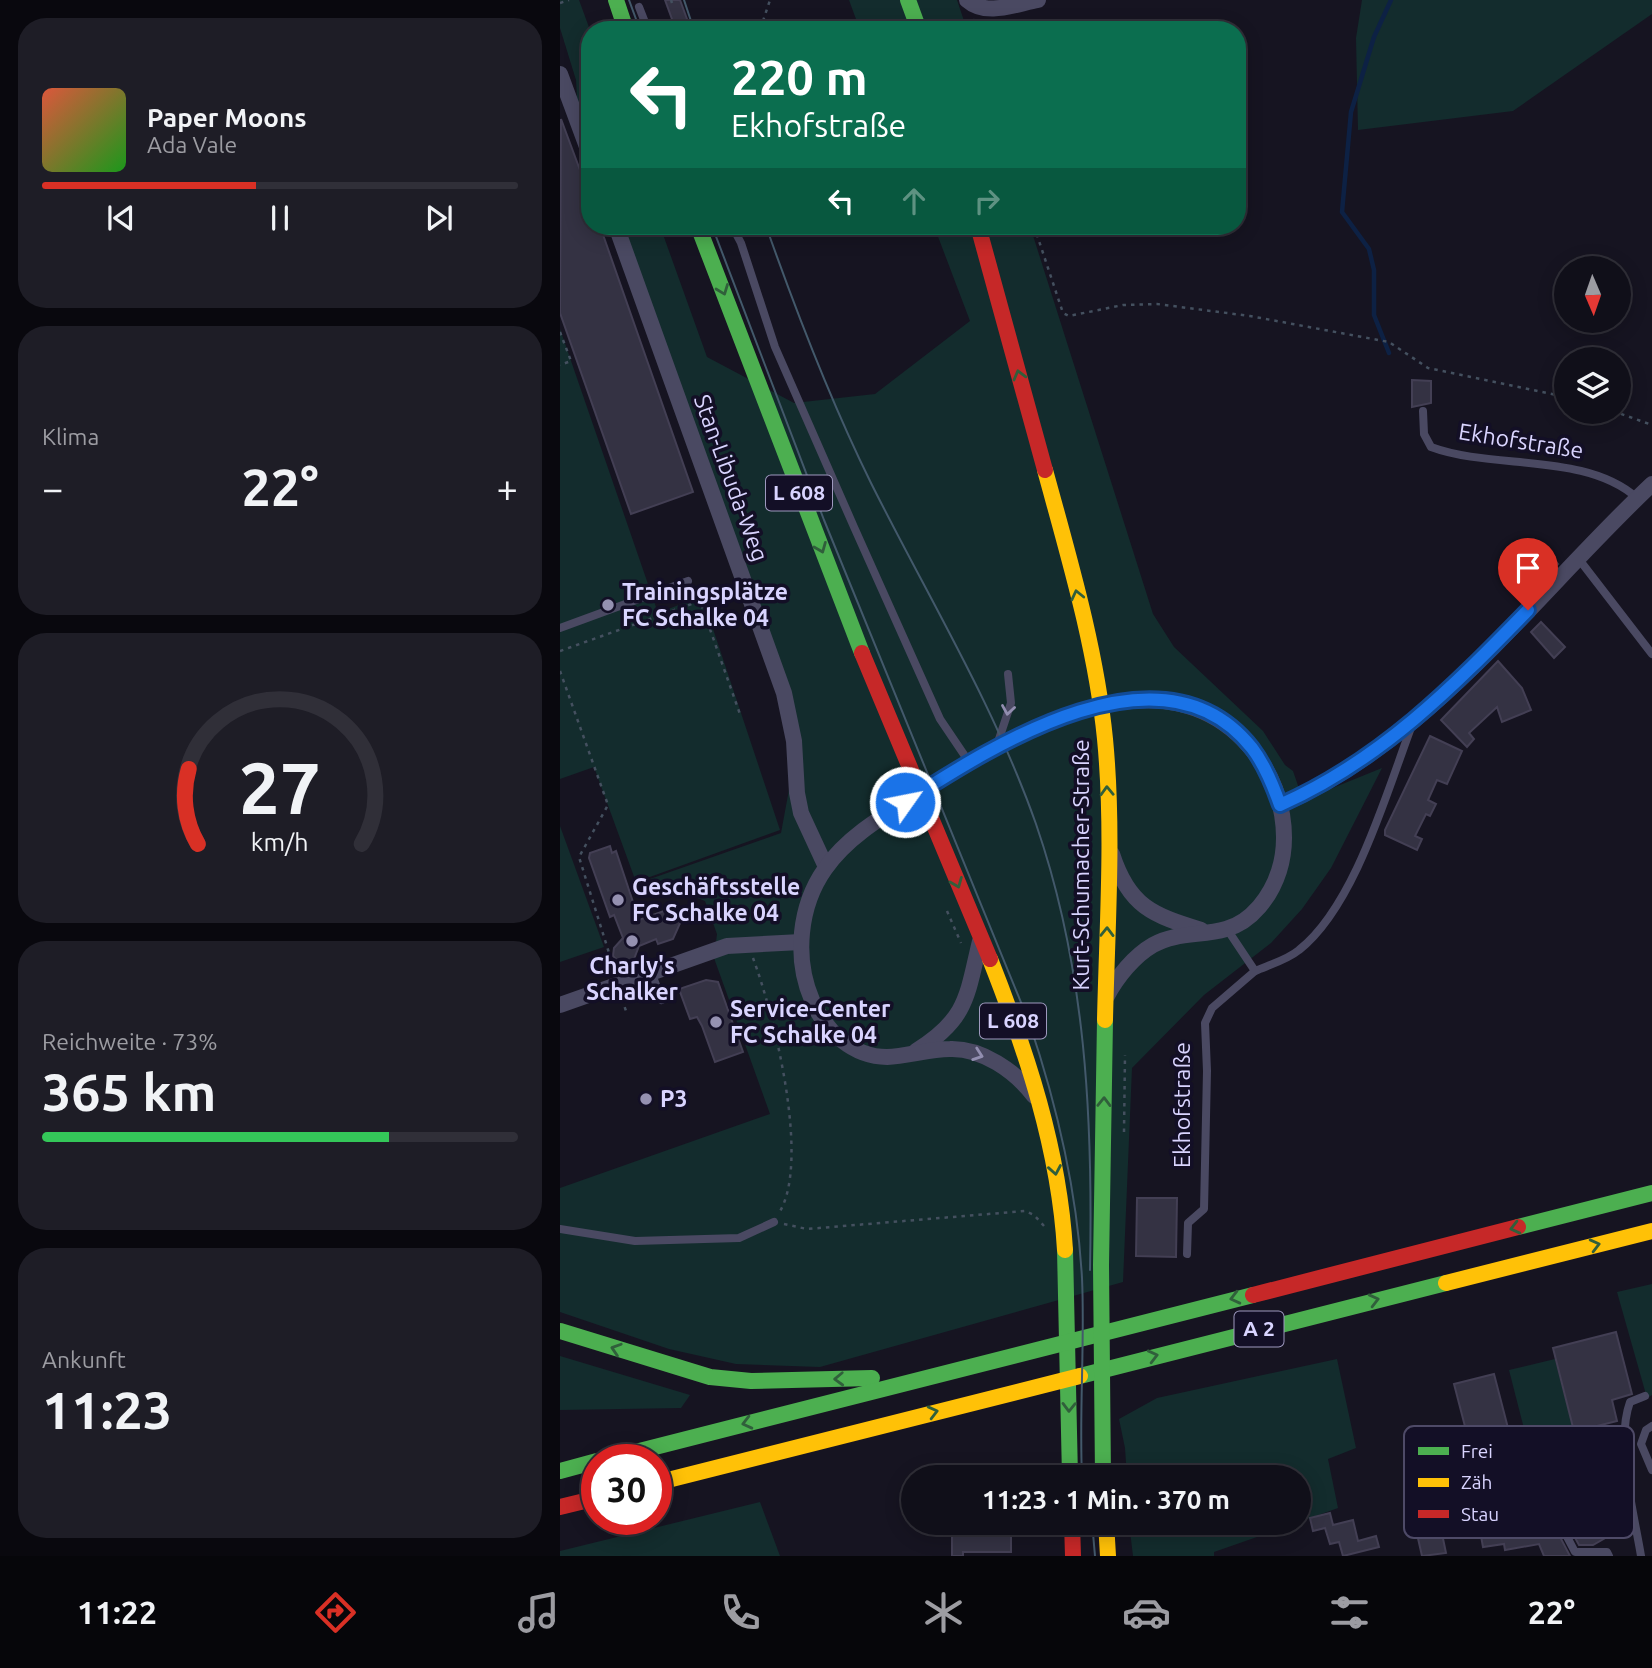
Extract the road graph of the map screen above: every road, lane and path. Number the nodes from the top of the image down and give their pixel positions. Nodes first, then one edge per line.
1 (569, 0) edge
2 (615, 0) edge
3 (770, 0) edge
4 (908, 0) edge
5 (967, 0) edge
6 (1038, 0) edge
7 (560, 3) edge
8 (639, 7) dead end
9 (623, 21) edge
10 (644, 21) edge
11 (763, 21) dead end
12 (916, 21) edge
13 (560, 74) edge
14 (581, 131) edge
15 (619, 235) edge
16 (701, 235) edge
17 (737, 235) edge
18 (980, 235) edge
19 (1037, 235) edge
20 (560, 332) edge
21 (560, 365) edge
22 (1554, 394) edge
23 (1423, 411) dead end
24 (1631, 418) edge
25 (1652, 425) edge
26 (1652, 484) edge
27 (1637, 498) junction
28 (1578, 558) junction
29 (688, 581) dead end
30 (560, 628) edge
31 (560, 650) edge
32 (1652, 654) edge
33 (560, 671) edge
34 (1008, 674) dead end
35 (741, 716) dead end
36 (1413, 722) junction
37 (996, 745) junction
38 (969, 762) junction
39 (1280, 805) junction
40 (1108, 842) junction
41 (826, 867) junction
42 (1227, 929) junction
43 (1207, 931) junction
44 (980, 941) junction
45 (801, 942) junction
46 (747, 944) junction
47 (1255, 971) junction
48 (651, 972) junction
49 (617, 985) junction
50 (662, 1000) dead end
51 (1105, 1000) junction
52 (560, 1005) edge
53 (627, 1014) dead end
54 (911, 1054) junction
55 (1040, 1104) junction
56 (1652, 1193) edge
57 (774, 1222) junction
58 (1046, 1228) dead end
59 (560, 1229) edge
60 (1652, 1231) edge
61 (1187, 1254) dead end
62 (560, 1331) edge
63 (932, 1376) junction
64 (1645, 1396) dead end
65 (1626, 1426) edge
66 (1652, 1426) edge
67 (666, 1444) edge
68 (581, 1465) edge
69 (1070, 1465) edge
70 (1103, 1465) edge
71 (1652, 1470) edge
72 (560, 1471) edge
73 (672, 1479) edge
74 (581, 1502) edge
75 (560, 1507) edge
76 (1634, 1512) edge
77 (1072, 1535) edge
78 (1107, 1535) edge
79 (1568, 1538) edge
80 (1073, 1556) edge
81 (1108, 1556) edge
82 (1609, 1556) edge
83 (1641, 1556) edge

1 - 7 path
2 - 9 main road
3 - 11 path
4 - 12 main road
5 - 6 street
8 - 10 lane
13 - 14 street
15 - 41 street, Stan-Libuda-Weg
16 -> 44 main road, L 608
17 - 38 lane
40 -> 18 main road, Kurt-Schumacher-Straße
19 - 22 path
20 - 21 path
23 - 27 lane, Ekhofstraße
24 - 25 path
26 - 27 street, Ekhofstraße
27 - 28 street, Ekhofstraße
28 - 32 lane
28 - 36 street, Ekhofstraße
29 - 30 lane
31 - 35 path
33 - 49 path
34 -> 37 lane
36 - 39 street, Ekhofstraße
36 - 47 lane, Ekhofstraße
37 - 38 street
37 - 39 street
38 - 41 street
39 - 42 street
40 - 43 street
51 -> 40 main road, Kurt-Schumacher-Straße
41 - 45 street
42 - 43 street
42 - 47 lane
43 - 51 street
44 - 54 street
44 - 55 main road, L 608
45 - 46 street
45 - 54 street
46 - 48 street
46 - 57 path
47 - 61 lane, Ekhofstraße
48 - 49 street
48 - 50 lane
49 - 52 street
49 - 53 path
70 -> 51 main road, Kurt-Schumacher-Straße
54 -> 55 street
55 -> 69 main road, L 608
56 -> 63 main road, A 2
57 - 58 path
57 - 59 lane
73 -> 60 main road, A 2
63 -> 62 main road
63 -> 67 main road, A 2
64 - 65 lane
66 - 71 lane
68 - 72 main road
74 - 75 main road
76 - 83 lane
77 - 80 main road
78 - 81 main road
79 - 82 lane

